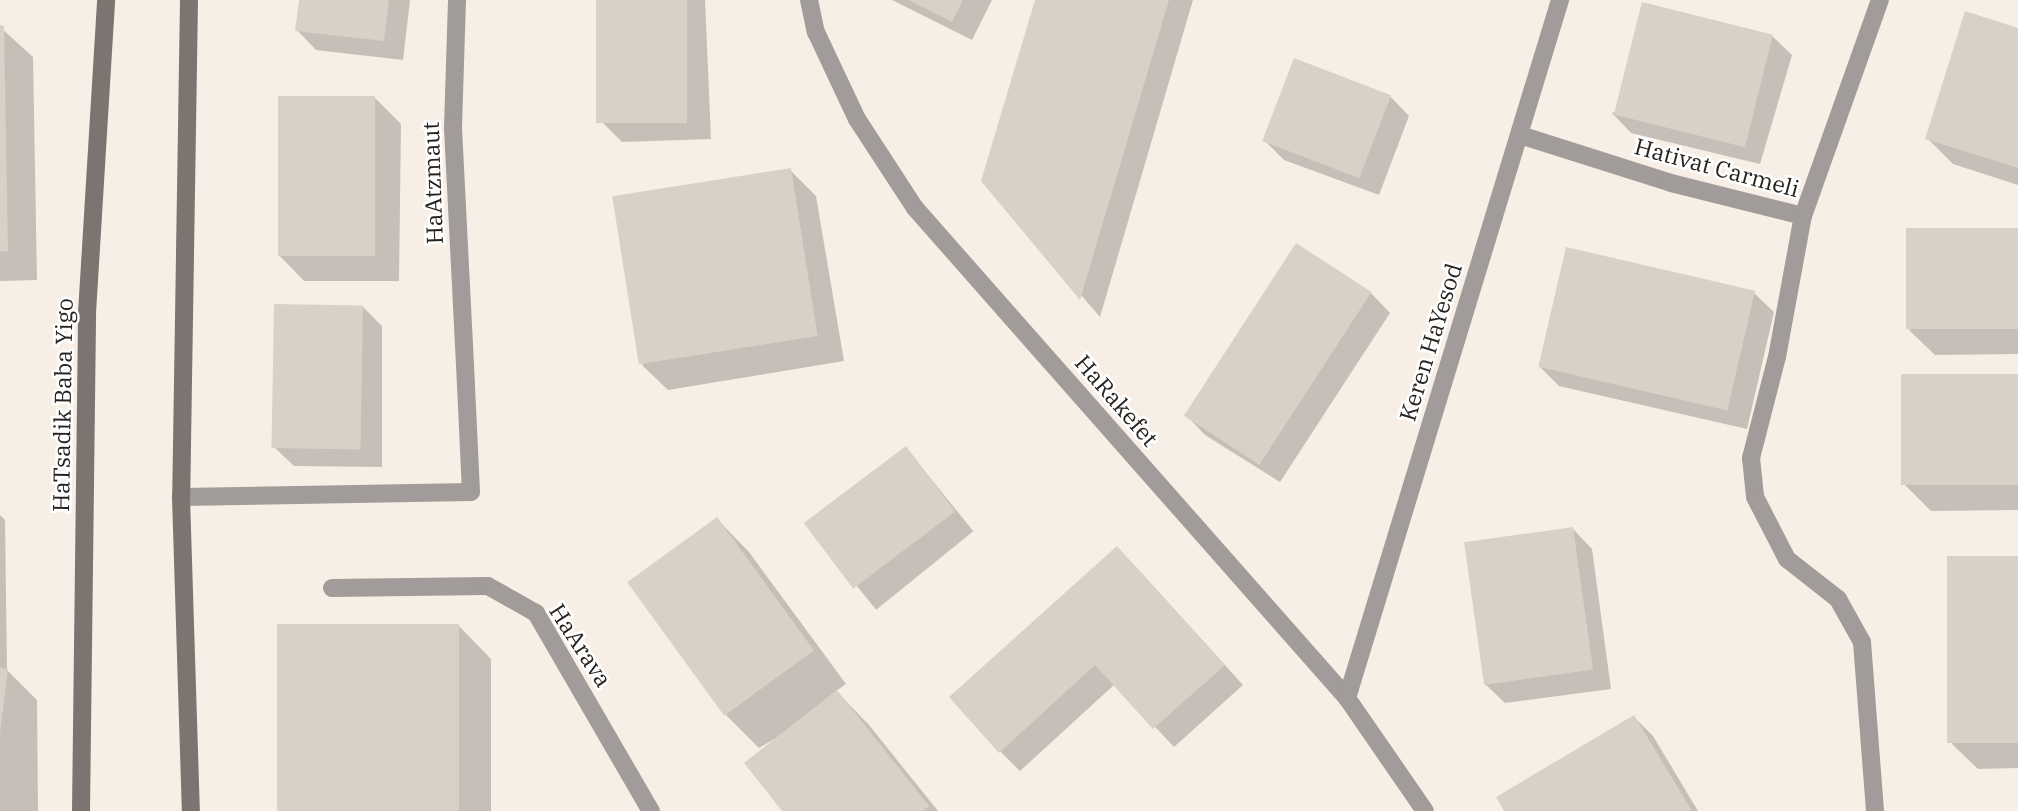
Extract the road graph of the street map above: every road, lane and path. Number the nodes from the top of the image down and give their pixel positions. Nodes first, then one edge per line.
1 (106, 0) edge
2 (189, 0) edge
3 (457, 0) edge
4 (809, 0) edge
5 (1560, 0) edge
6 (1880, 0) edge
7 (1520, 135) junction
8 (1804, 216) junction
9 (181, 497) junction
10 (332, 588) dead end
11 (1347, 698) junction
12 (81, 811) edge
13 (191, 811) edge
14 (650, 811) edge
15 (1425, 811) edge
16 (1875, 811) edge

1 - 12 main road, HaTsadik Baba Yigo
2 - 9 main road
3 - 9 street, HaAtzmaut
4 - 11 street, HaRakefet
5 - 7 street, Keren HaYesod
6 - 8 street, Hativat Carmeli
7 - 8 street, Hativat Carmeli
7 - 11 street, Keren HaYesod
8 - 16 street
9 - 13 main road
10 - 14 street, HaArava
11 - 15 street, HaRakefet

